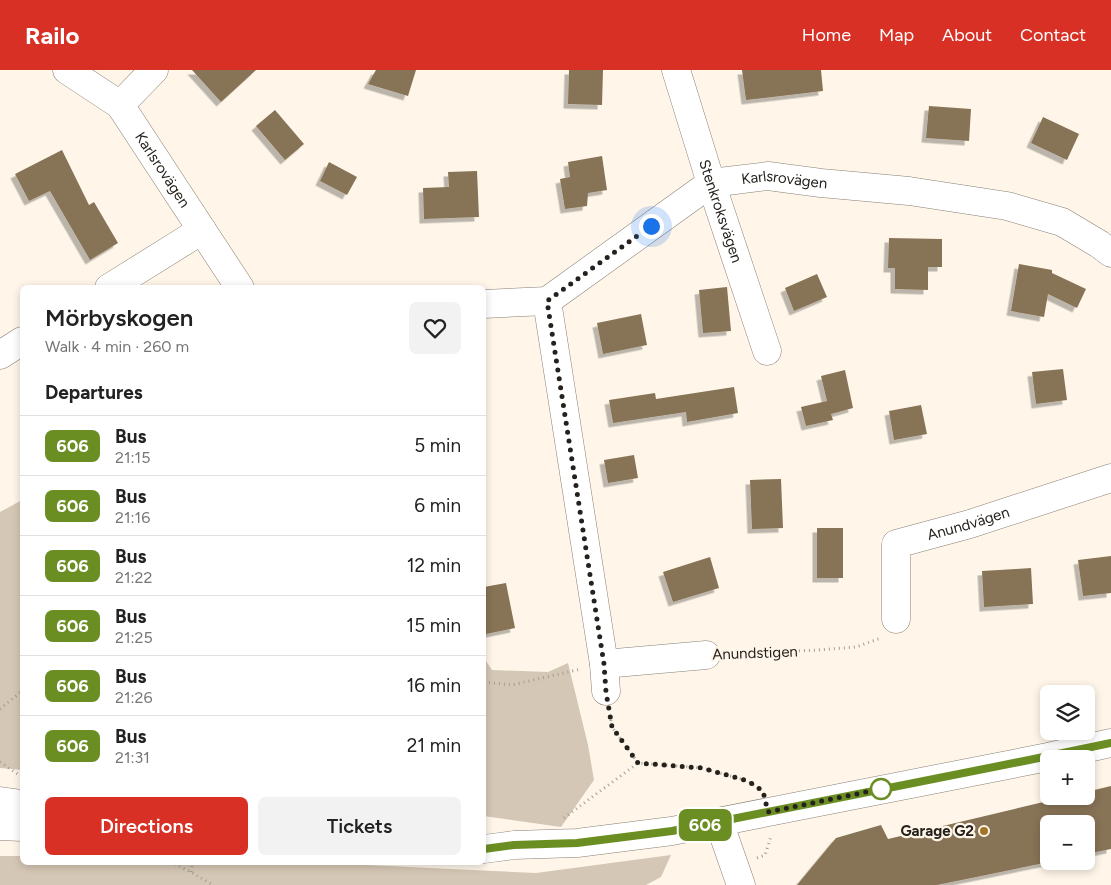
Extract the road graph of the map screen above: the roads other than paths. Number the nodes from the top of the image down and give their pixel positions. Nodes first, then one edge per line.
1 (67, 70) edge
2 (154, 70) edge
3 (676, 70) edge
4 (120, 105) junction
5 (711, 183) junction
6 (202, 230) junction
7 (1111, 253) edge
8 (114, 285) edge
9 (238, 285) edge
10 (547, 301) junction
11 (486, 304) edge
12 (20, 342) edge
13 (767, 351) dead end
14 (0, 355) edge
15 (1111, 478) edge
16 (896, 619) road end
17 (706, 655) road end
18 (604, 664) junction
19 (606, 692) road end
20 (1111, 743) edge
21 (0, 802) edge
22 (20, 804) edge
23 (718, 822) junction
24 (0, 826) edge
25 (20, 827) edge
26 (486, 842) edge
27 (514, 845) junction
28 (486, 849) edge
29 (741, 885) edge

1 - 4 street, Karlsrovägen
2 - 4 street
3 - 5 street, Stenkroksvägen
4 - 6 street, Karlsrovägen
5 - 7 street, Karlsrovägen
5 - 10 street, Karlsrovägen
5 - 13 street, Stenkroksvägen
6 - 8 street
6 - 9 street, Karlsrovägen
10 - 11 street
10 - 18 street
12 - 14 street
15 - 16 street, Anundvägen
17 - 18 street, Anundstigen
18 - 19 street
20 - 23 street
21 - 22 street
23 - 27 street
23 - 29 street
24 - 25 street
26 - 27 street
27 - 28 street

